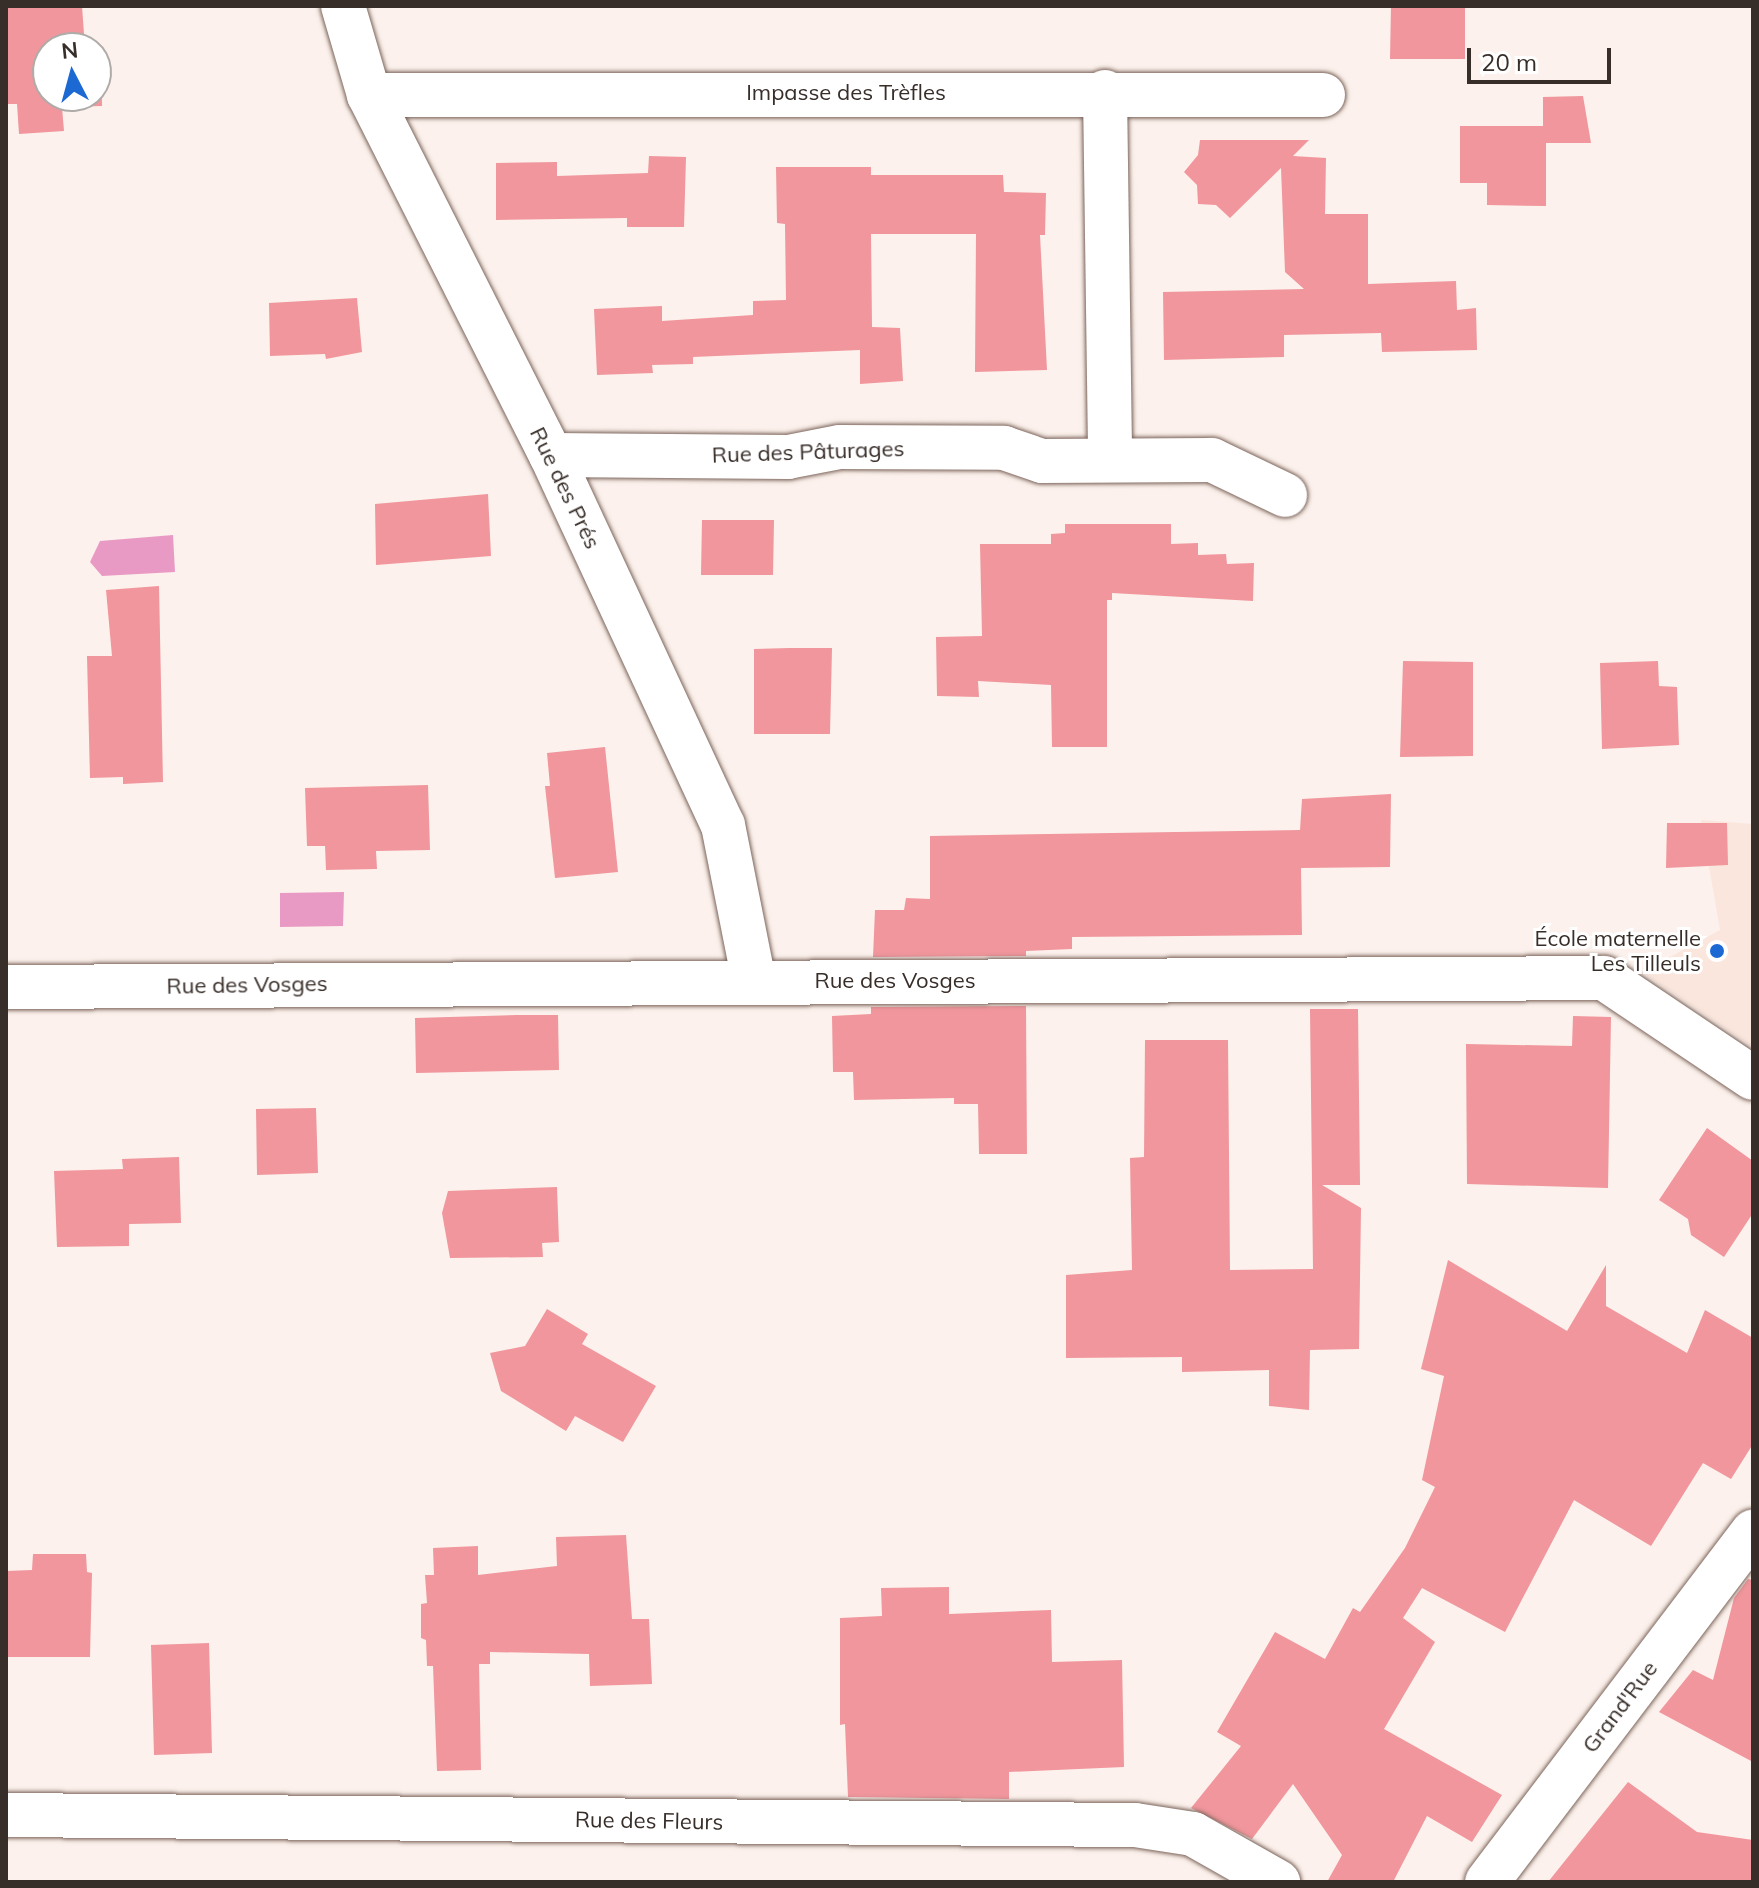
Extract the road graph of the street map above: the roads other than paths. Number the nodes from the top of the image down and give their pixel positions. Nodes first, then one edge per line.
1 (343, 6) edge
2 (1105, 92) junction
3 (369, 95) junction
4 (1323, 95) dead end
5 (551, 455) junction
6 (1110, 458) junction
7 (1285, 495) dead end
8 (754, 981) junction
9 (6, 987) edge
10 (1753, 1078) edge
11 (1753, 1532) edge
12 (6, 1815) edge
13 (1278, 1882) edge
14 (1487, 1882) edge

1 - 3 street, Rue des Prés
2 - 3 street, Impasse des Trèfles
2 - 4 street, Impasse des Trèfles
2 - 6 street
3 - 5 street, Rue des Prés
5 - 6 street, Rue des Pâturages
5 - 8 street, Rue des Prés
6 - 7 street, Rue des Pâturages
8 - 9 street, Rue des Vosges
8 - 10 street, Rue des Vosges
11 - 14 street, Grand'Rue
12 - 13 street, Rue des Fleurs

